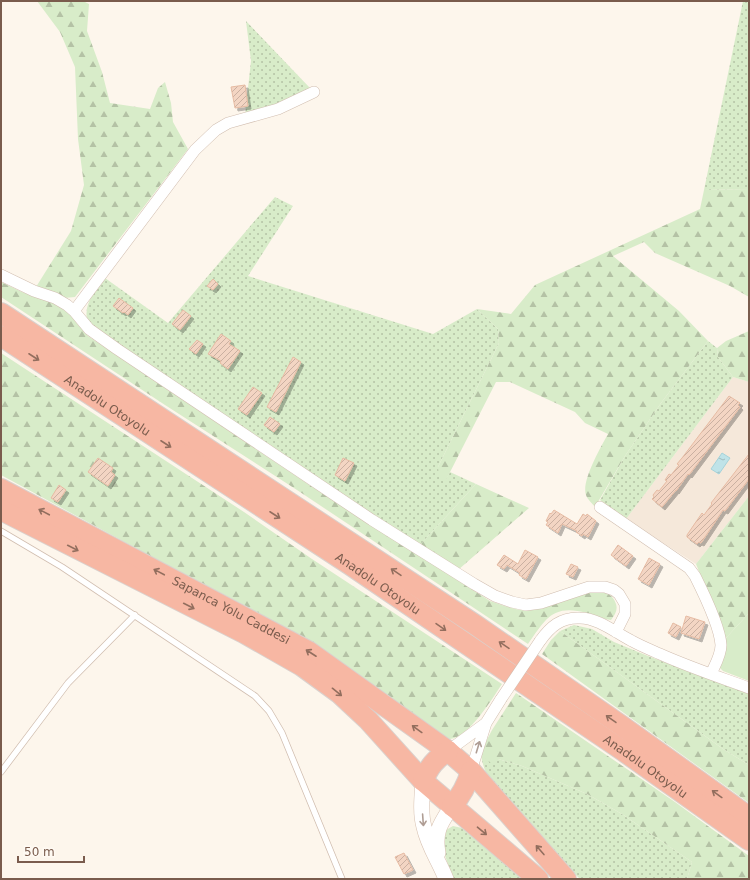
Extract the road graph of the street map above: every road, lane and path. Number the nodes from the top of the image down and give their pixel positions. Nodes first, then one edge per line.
1 (314, 92) dead end
2 (1, 275) edge
3 (74, 311) junction
4 (1, 313) edge
5 (1, 336) edge
6 (1, 489) edge
7 (600, 507) dead end
8 (1, 510) edge
9 (1, 531) edge
10 (135, 615) junction
11 (616, 632) junction
12 (711, 674) junction
13 (749, 688) edge
14 (486, 723) junction
15 (448, 752) junction
16 (471, 771) junction
17 (1, 772) edge
18 (423, 781) junction
19 (452, 806) junction
20 (749, 817) edge
21 (749, 840) edge
22 (443, 872) edge
23 (342, 879) edge
24 (538, 879) edge
25 (566, 879) edge

1 - 3 street
2 - 3 street
3 - 11 street
20 -> 4 highway, Anadolu Otoyolu
5 -> 21 highway, Anadolu Otoyolu
15 -> 6 highway, Sapanca Yolu Caddesi
7 - 12 street
8 -> 18 highway, Sapanca Yolu Caddesi
9 - 10 lane
10 - 17 lane
10 - 23 lane
11 - 12 street
11 - 14 street, bridge
12 - 13 street
14 - 15 street
16 -> 14 street
15 - 16 highway, Sapanca Yolu Caddesi
15 - 18 highway
16 - 19 highway
25 -> 16 highway
18 - 19 highway, Sapanca Yolu Caddesi
18 -> 22 street
19 - 22 street
19 -> 24 highway

